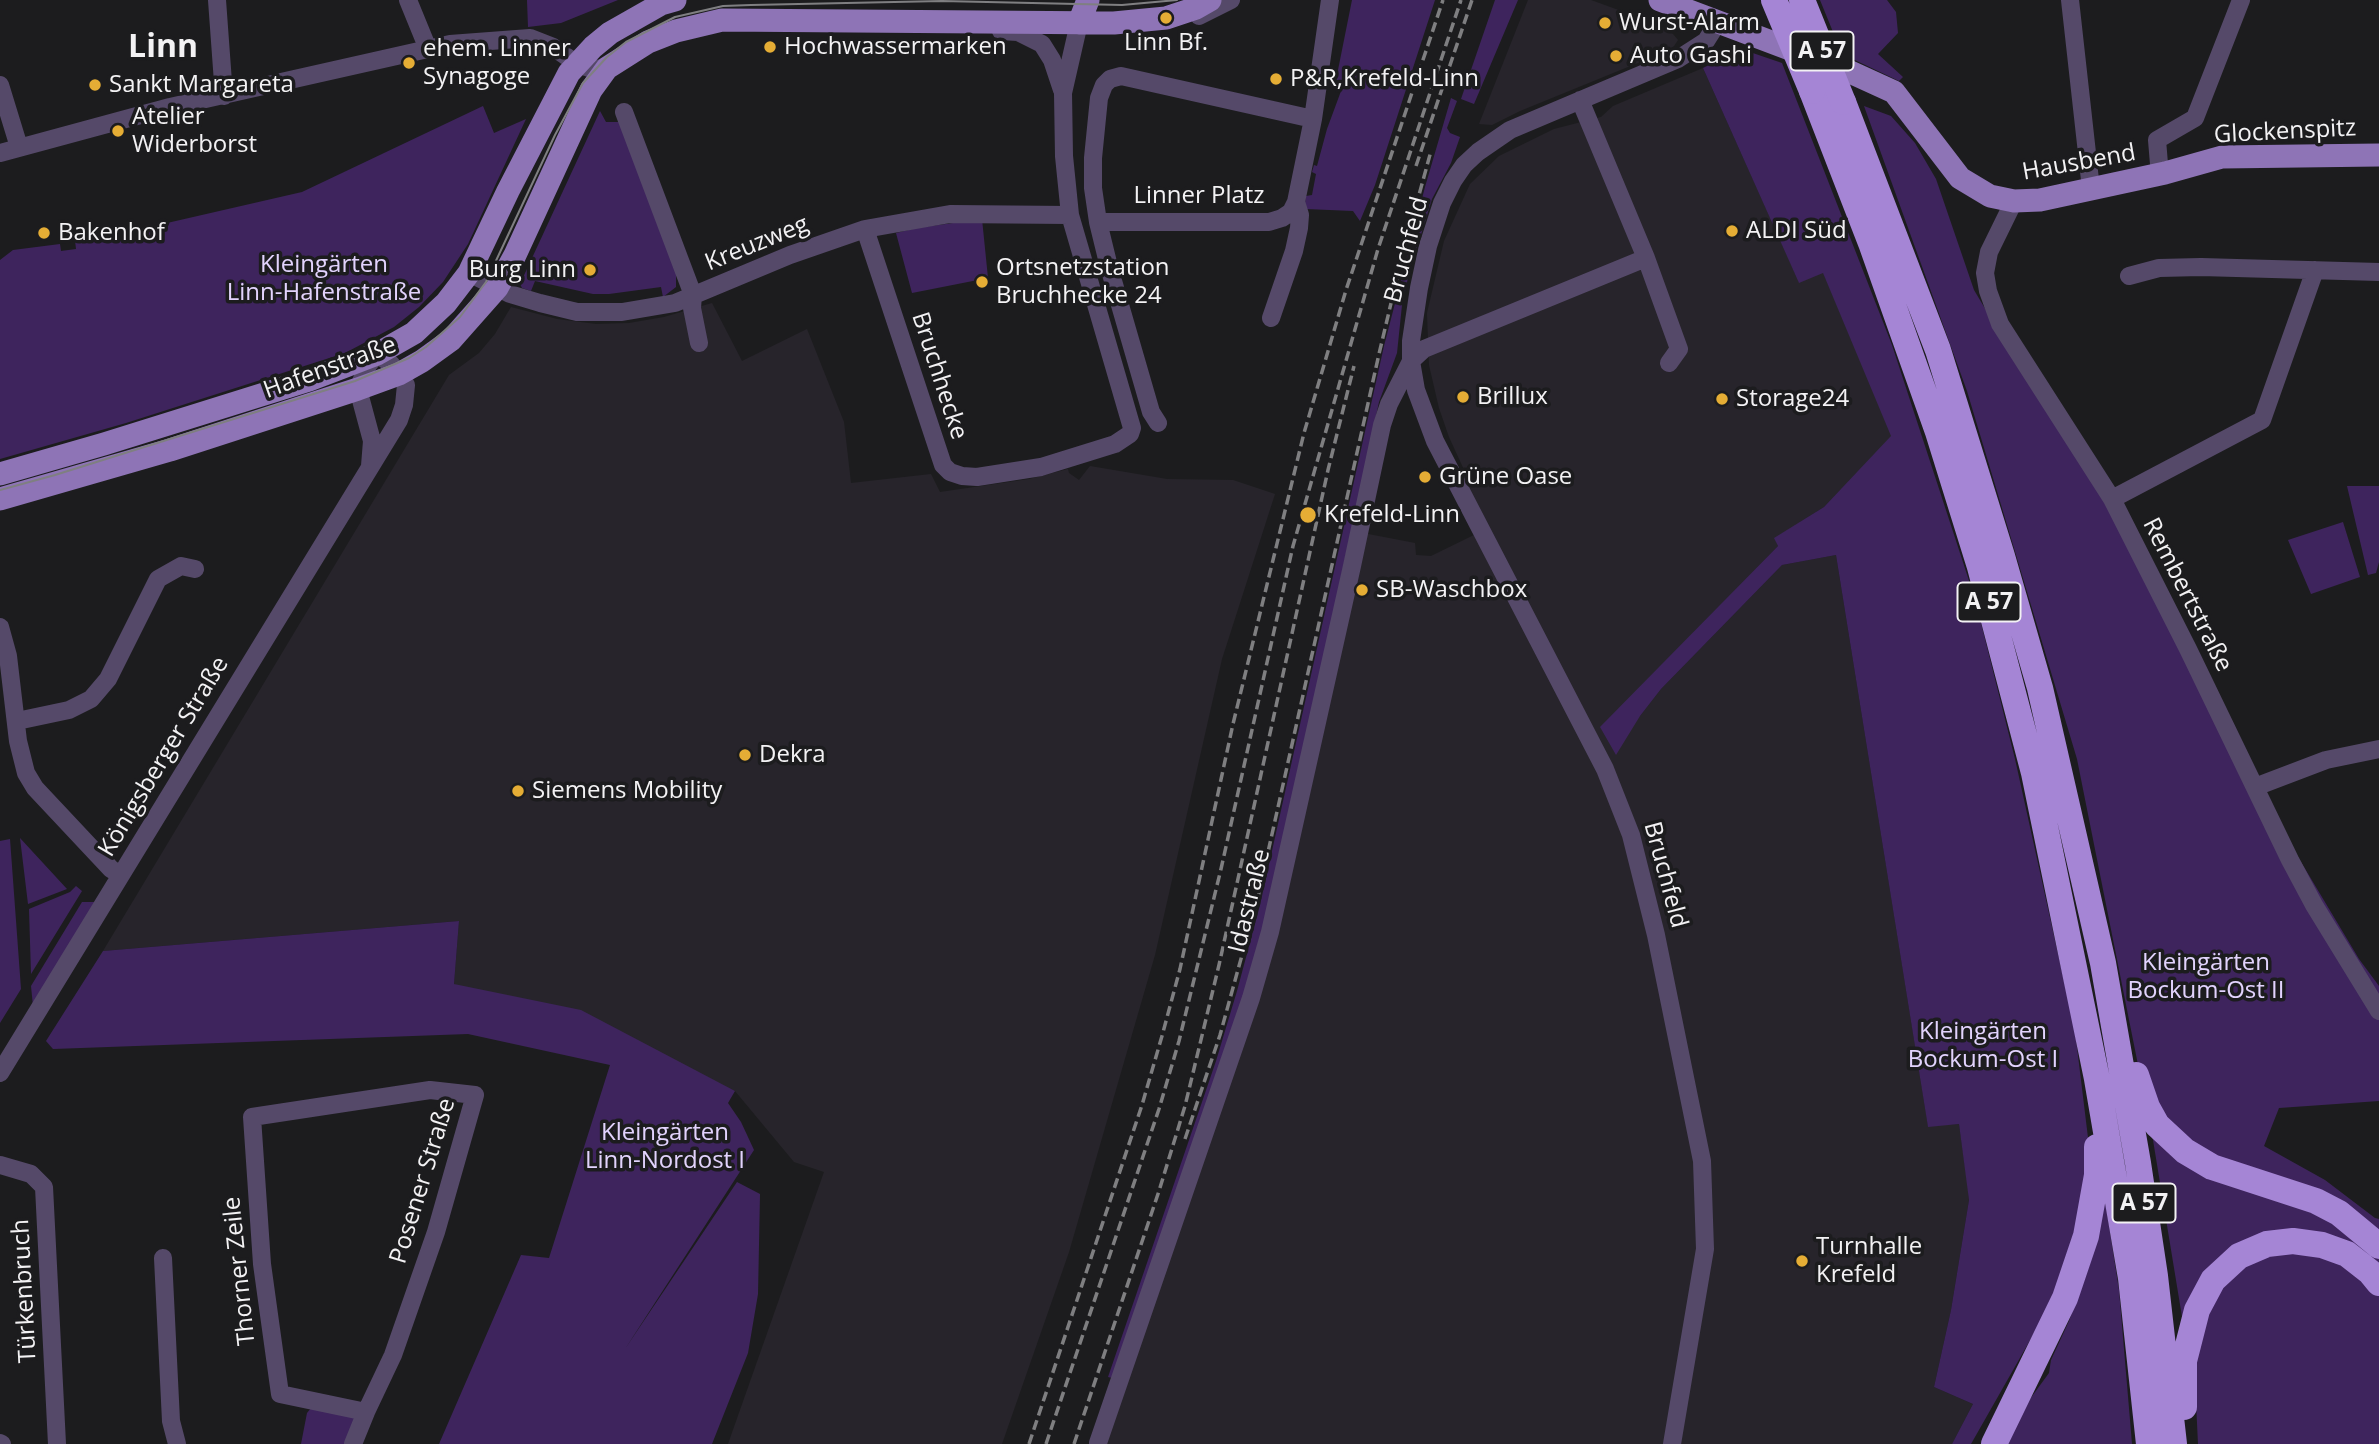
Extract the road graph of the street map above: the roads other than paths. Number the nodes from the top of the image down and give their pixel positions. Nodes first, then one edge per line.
1 (218, 0) edge
2 (408, 0) edge
3 (675, 0) edge
4 (1210, 0) edge
5 (1231, 0) edge
6 (1660, 0) edge
7 (1774, 0) edge
8 (1802, 0) edge
9 (2070, 0) edge
10 (2241, 0) edge
11 (1329, 1) edge
12 (1084, 9) edge
13 (1171, 16) junction
14 (830, 20) junction
15 (959, 21) junction
16 (1718, 22) junction
17 (428, 49) junction
18 (577, 64) junction
19 (607, 68) junction
20 (0, 85) edge
21 (1063, 93) junction
22 (224, 96) junction
23 (1580, 100) junction
24 (624, 112) dead end
25 (1313, 119) junction
26 (19, 147) junction
27 (0, 153) edge
28 (2379, 155) edge
29 (2157, 170) junction
30 (2091, 189) junction
31 (2014, 201) junction
32 (1296, 202) junction
33 (1070, 215) junction
34 (1098, 222) junction
35 (864, 229) junction
36 (1646, 258) junction
37 (2315, 270) junction
38 (2379, 272) edge
39 (469, 273) junction
40 (2129, 276) dead end
41 (497, 288) junction
42 (693, 295) junction
43 (1271, 318) dead end
44 (699, 343) dead end
45 (377, 354) junction
46 (1411, 361) junction
47 (1669, 363) dead end
48 (399, 374) junction
49 (358, 389) junction
50 (1158, 424) dead end
51 (370, 466) junction
52 (0, 474) edge
53 (0, 499) edge
54 (2112, 499) junction
55 (195, 569) dead end
56 (0, 627) edge
57 (17, 721) junction
58 (2379, 749) edge
59 (2255, 787) junction
60 (121, 875) junction
61 (2103, 963) junction
62 (2379, 1011) edge
63 (0, 1073) edge
64 (2097, 1079) junction
65 (252, 1117) joint
66 (0, 1164) edge
67 (2379, 1246) edge
68 (163, 1258) dead end
69 (2379, 1283) edge
70 (2036, 1356) junction
71 (366, 1412) junction
72 (1098, 1443) edge
73 (57, 1444) edge
74 (177, 1444) edge
75 (354, 1444) edge
76 (1672, 1444) edge
77 (1981, 1444) edge
78 (1994, 1444) edge
79 (2149, 1444) edge
80 (2177, 1444) edge

1 - 22 street
2 - 17 street
3 - 18 main road, Hafenstraße
4 - 13 main road
5 - 13 street
6 - 16 main road, Hausbend
7 - 64 highway, A 57, bridge
8 - 61 highway, A 57, bridge
9 - 30 street
10 - 29 street
11 - 25 street
12 - 13 main road
12 - 14 street
12 - 15 main road
12 - 21 street
14 - 15 main road
14 - 19 main road
15 - 21 street
16 - 23 street, Bruchfeld
16 - 31 main road, Hausbend
17 - 18 street
17 - 22 street
18 - 19 street
18 - 39 main road, Hafenstraße
19 - 41 main road, Hafenstraße
20 - 26 street
21 - 33 street
22 - 26 street
23 - 36 street
23 - 46 street, Bruchfeld
24 - 42 street
25 - 32 street
25 - 34 street, Linner Platz
26 - 27 street
28 - 29 main road, Glockenspitz
29 - 30 main road, Hausbend
30 - 31 main road, Hausbend
31 - 54 street, Rembertstraße
32 - 34 street, Linner Platz
32 - 43 street, Linner Platz
33 - 35 street, Kreuzweg
33 - 35 street, Bruchhecke
34 - 50 street, Linner Platz
35 - 42 street, Kreuzweg
36 - 46 street
36 - 47 street
37 - 38 street
37 - 40 street
37 - 54 street
39 - 41 street, Kreuzweg
39 - 45 main road, Hafenstraße
41 - 42 street, Kreuzweg
41 - 48 main road, Hafenstraße
42 - 44 street
45 - 48 street
45 - 49 street
45 - 52 main road, Hafenstraße
46 - 72 street, Idastraße
46 - 76 street, Bruchfeld
48 - 49 main road, Hafenstraße
48 - 51 street, Königsberger Straße
49 - 51 street
49 - 53 main road, Hafenstraße
51 - 60 street, Königsberger Straße
54 - 59 street, Rembertstraße
55 - 57 street
56 - 57 street
57 - 60 street
58 - 59 street
59 - 62 street, Rembertstraße
60 - 63 street, Königsberger Straße
61 - 67 highway
61 - 80 highway, A 57
64 - 70 highway
64 - 79 highway, A 57
65 - 71 street, Thorner Zeile
65 - 71 street, Posener Straße
66 - 73 street, Türkenbruch
68 - 74 street
69 - 80 highway
70 - 77 highway
70 - 78 highway
71 - 75 street

